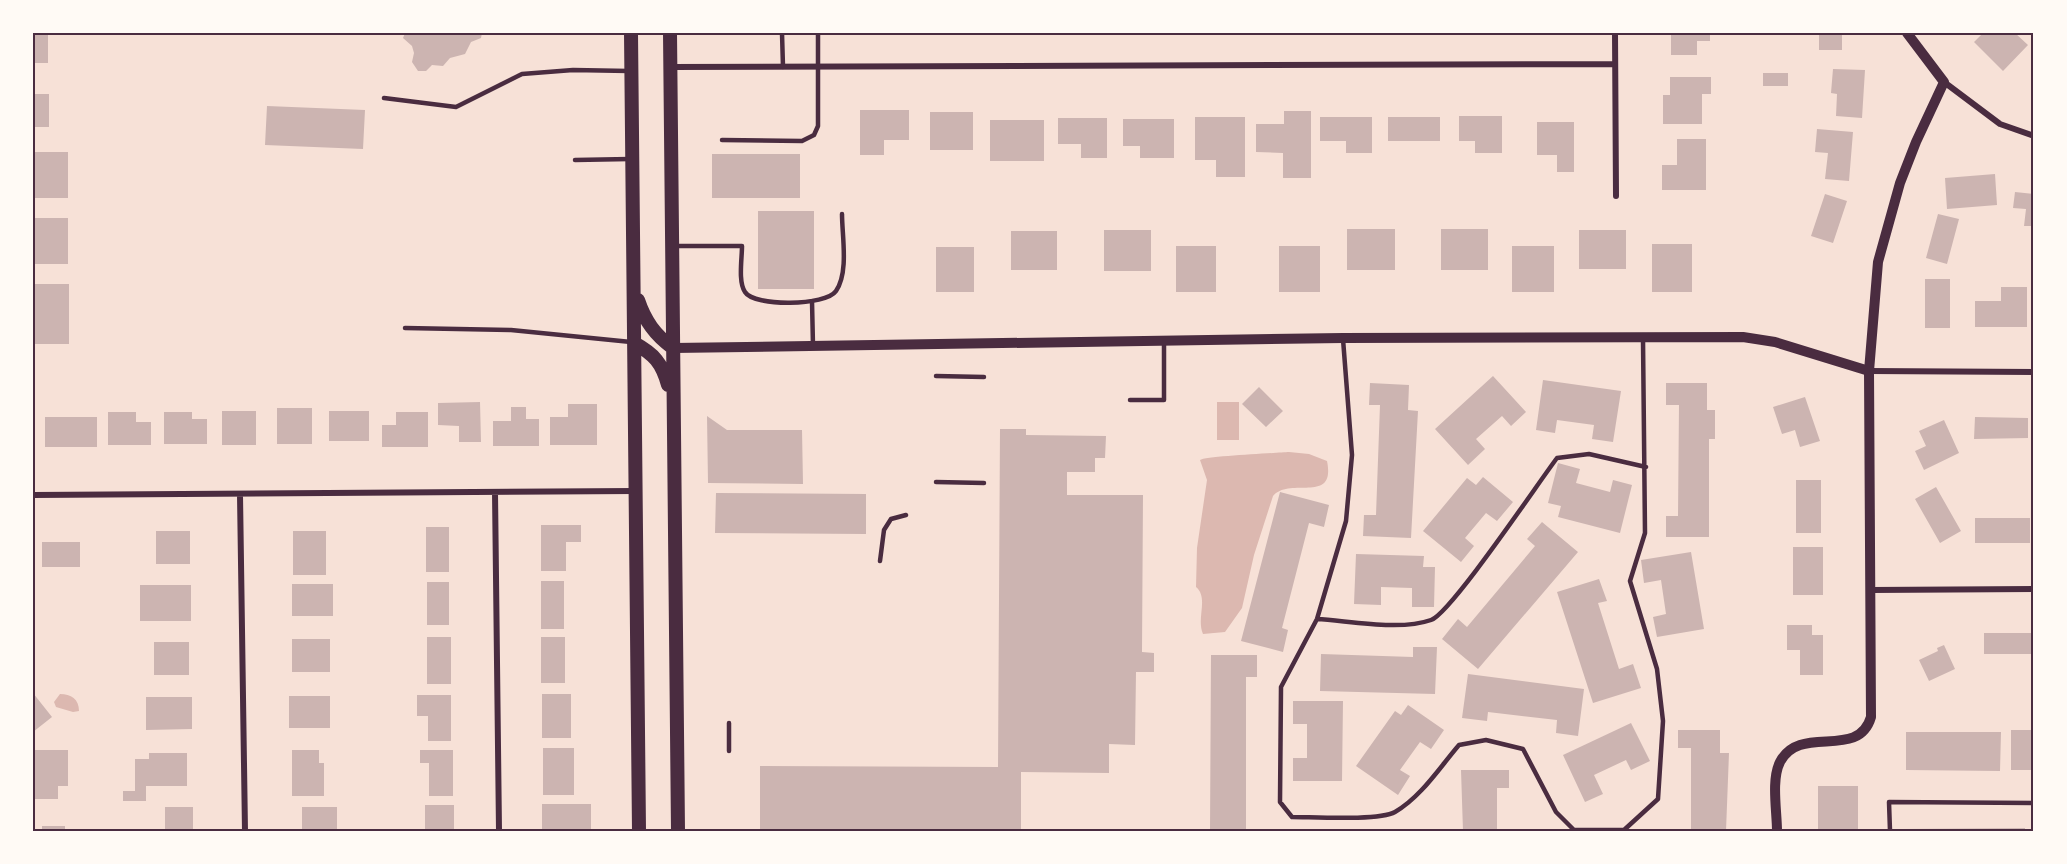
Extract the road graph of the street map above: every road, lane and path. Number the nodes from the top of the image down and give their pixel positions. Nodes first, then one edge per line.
1 (631, 33) edge
2 (670, 33) edge
3 (782, 33) edge
4 (818, 33) edge
5 (1614, 33) edge
6 (1907, 33) edge
7 (1615, 64) junction
8 (670, 67) junction
9 (783, 67) junction
10 (817, 67) junction
11 (632, 71) junction
12 (1944, 82) junction
13 (384, 98) dead end
14 (2034, 136) edge
15 (722, 140) dead end
16 (632, 159) junction
17 (575, 160) dead end
18 (1616, 196) dead end
19 (842, 214) dead end
20 (672, 246) junction
21 (634, 287) junction
22 (812, 301) junction
23 (405, 328) dead end
24 (1643, 336) junction
25 (1343, 338) junction
26 (1164, 341) junction
27 (634, 343) junction
28 (813, 346) junction
29 (673, 348) junction
30 (1869, 371) junction
31 (2034, 372) edge
32 (936, 376) dead end
33 (984, 377) dead end
34 (1130, 400) dead end
35 (673, 402) junction
36 (1646, 466) junction
37 (936, 482) dead end
38 (984, 483) dead end
39 (635, 491) junction
40 (495, 492) junction
41 (33, 495) edge
42 (240, 495) junction
43 (906, 515) dead end
44 (880, 561) dead end
45 (2034, 589) edge
46 (1871, 590) junction
47 (1317, 619) junction
48 (729, 723) dead end
49 (729, 752) dead end
50 (2034, 802) edge
51 (1574, 830) edge
52 (245, 831) edge
53 (499, 831) edge
54 (639, 831) edge
55 (678, 831) edge
56 (1777, 831) edge
57 (1890, 831) edge

1 - 11 main road
2 - 8 main road
3 - 9 lane
4 - 10 lane
5 - 7 street
6 - 12 street
7 - 10 street
7 - 18 street
8 - 9 street
8 - 20 main road
9 - 10 street
10 - 15 lane
11 - 13 lane
11 - 16 main road
12 - 14 street
12 - 30 street
16 - 17 lane
16 - 21 main road
19 - 22 lane
20 - 22 lane
20 - 29 main road
21 - 27 main road
21 - 29 main road
22 - 28 lane
23 - 27 lane
24 - 25 street
24 - 30 street
24 - 36 lane
25 - 26 street
25 - 47 lane
26 - 28 street
26 - 34 lane
27 - 35 main road
27 - 39 main road
28 - 29 street
29 - 35 main road
30 - 31 street
30 - 46 street
32 - 33 lane
35 - 55 main road
36 - 47 lane
36 - 51 lane
37 - 38 lane
39 - 40 street
39 - 54 main road
40 - 42 street
40 - 53 street
41 - 42 street
42 - 52 street
43 - 44 lane
45 - 46 street
46 - 56 street
47 - 51 lane
48 - 49 lane
50 - 57 lane

